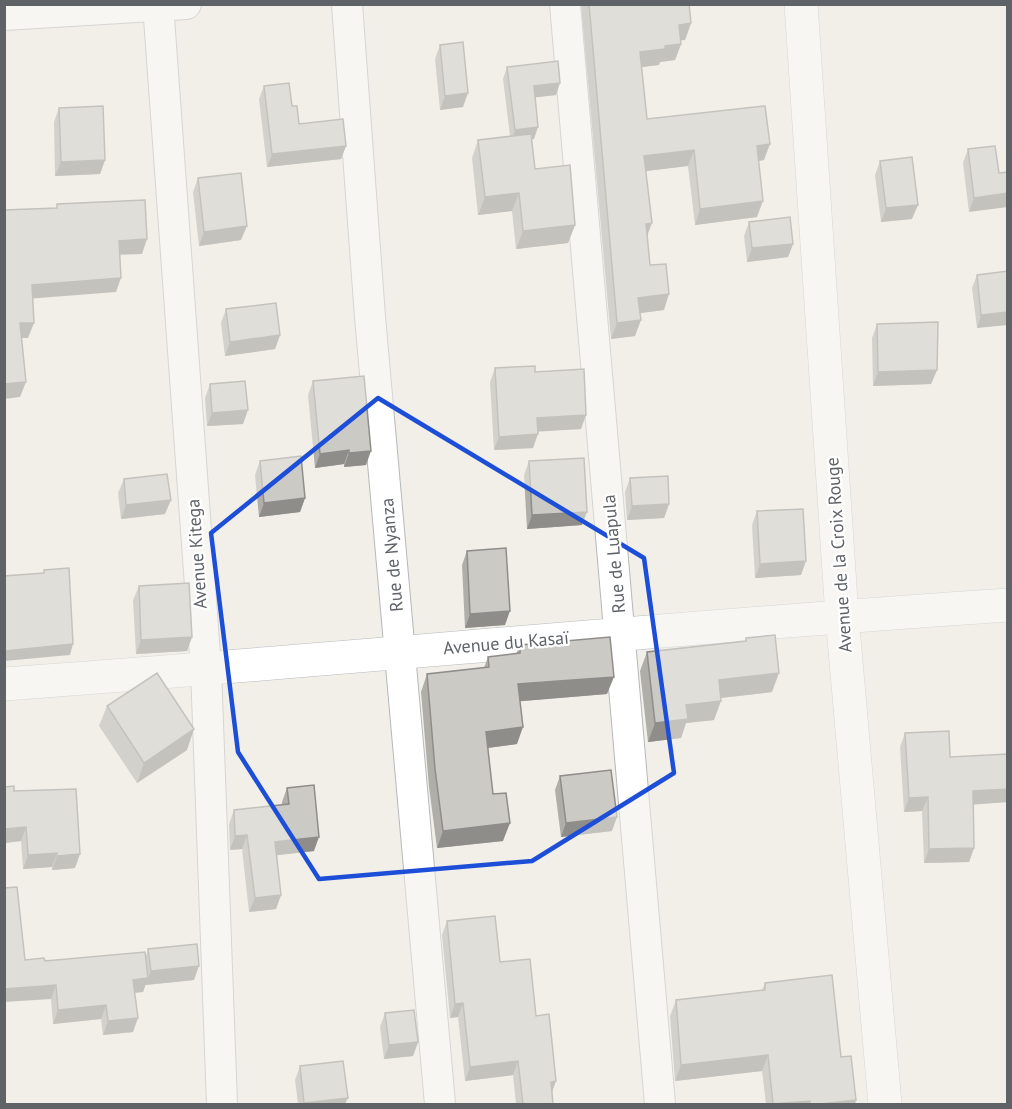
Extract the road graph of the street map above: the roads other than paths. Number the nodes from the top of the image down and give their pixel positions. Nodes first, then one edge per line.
1 (347, 4) edge
2 (565, 4) edge
3 (801, 4) edge
4 (167, 5) edge
5 (4, 15) edge
6 (1008, 605) edge
7 (842, 616) junction
8 (621, 634) junction
9 (401, 652) junction
10 (206, 669) junction
11 (4, 684) edge
12 (222, 1104) edge
13 (440, 1104) edge
14 (660, 1104) edge
15 (885, 1104) edge

1 - 9 street, Rue de Nyanza
2 - 8 street, Rue de Luapula
3 - 7 street, Avenue de la Croix Rouge
4 - 5 street
4 - 10 street, Avenue Kitega
6 - 7 street, Avenue du Kasaï
7 - 8 street, Avenue du Kasaï
7 - 15 street, Avenue de la Croix Rouge
8 - 9 street, Avenue du Kasaï
8 - 14 street, Rue de Luapula
9 - 10 street, Avenue du Kasaï
9 - 13 street, Rue de Nyanza
10 - 11 street, Avenue du Kasaï
10 - 12 street, Avenue Kitega

